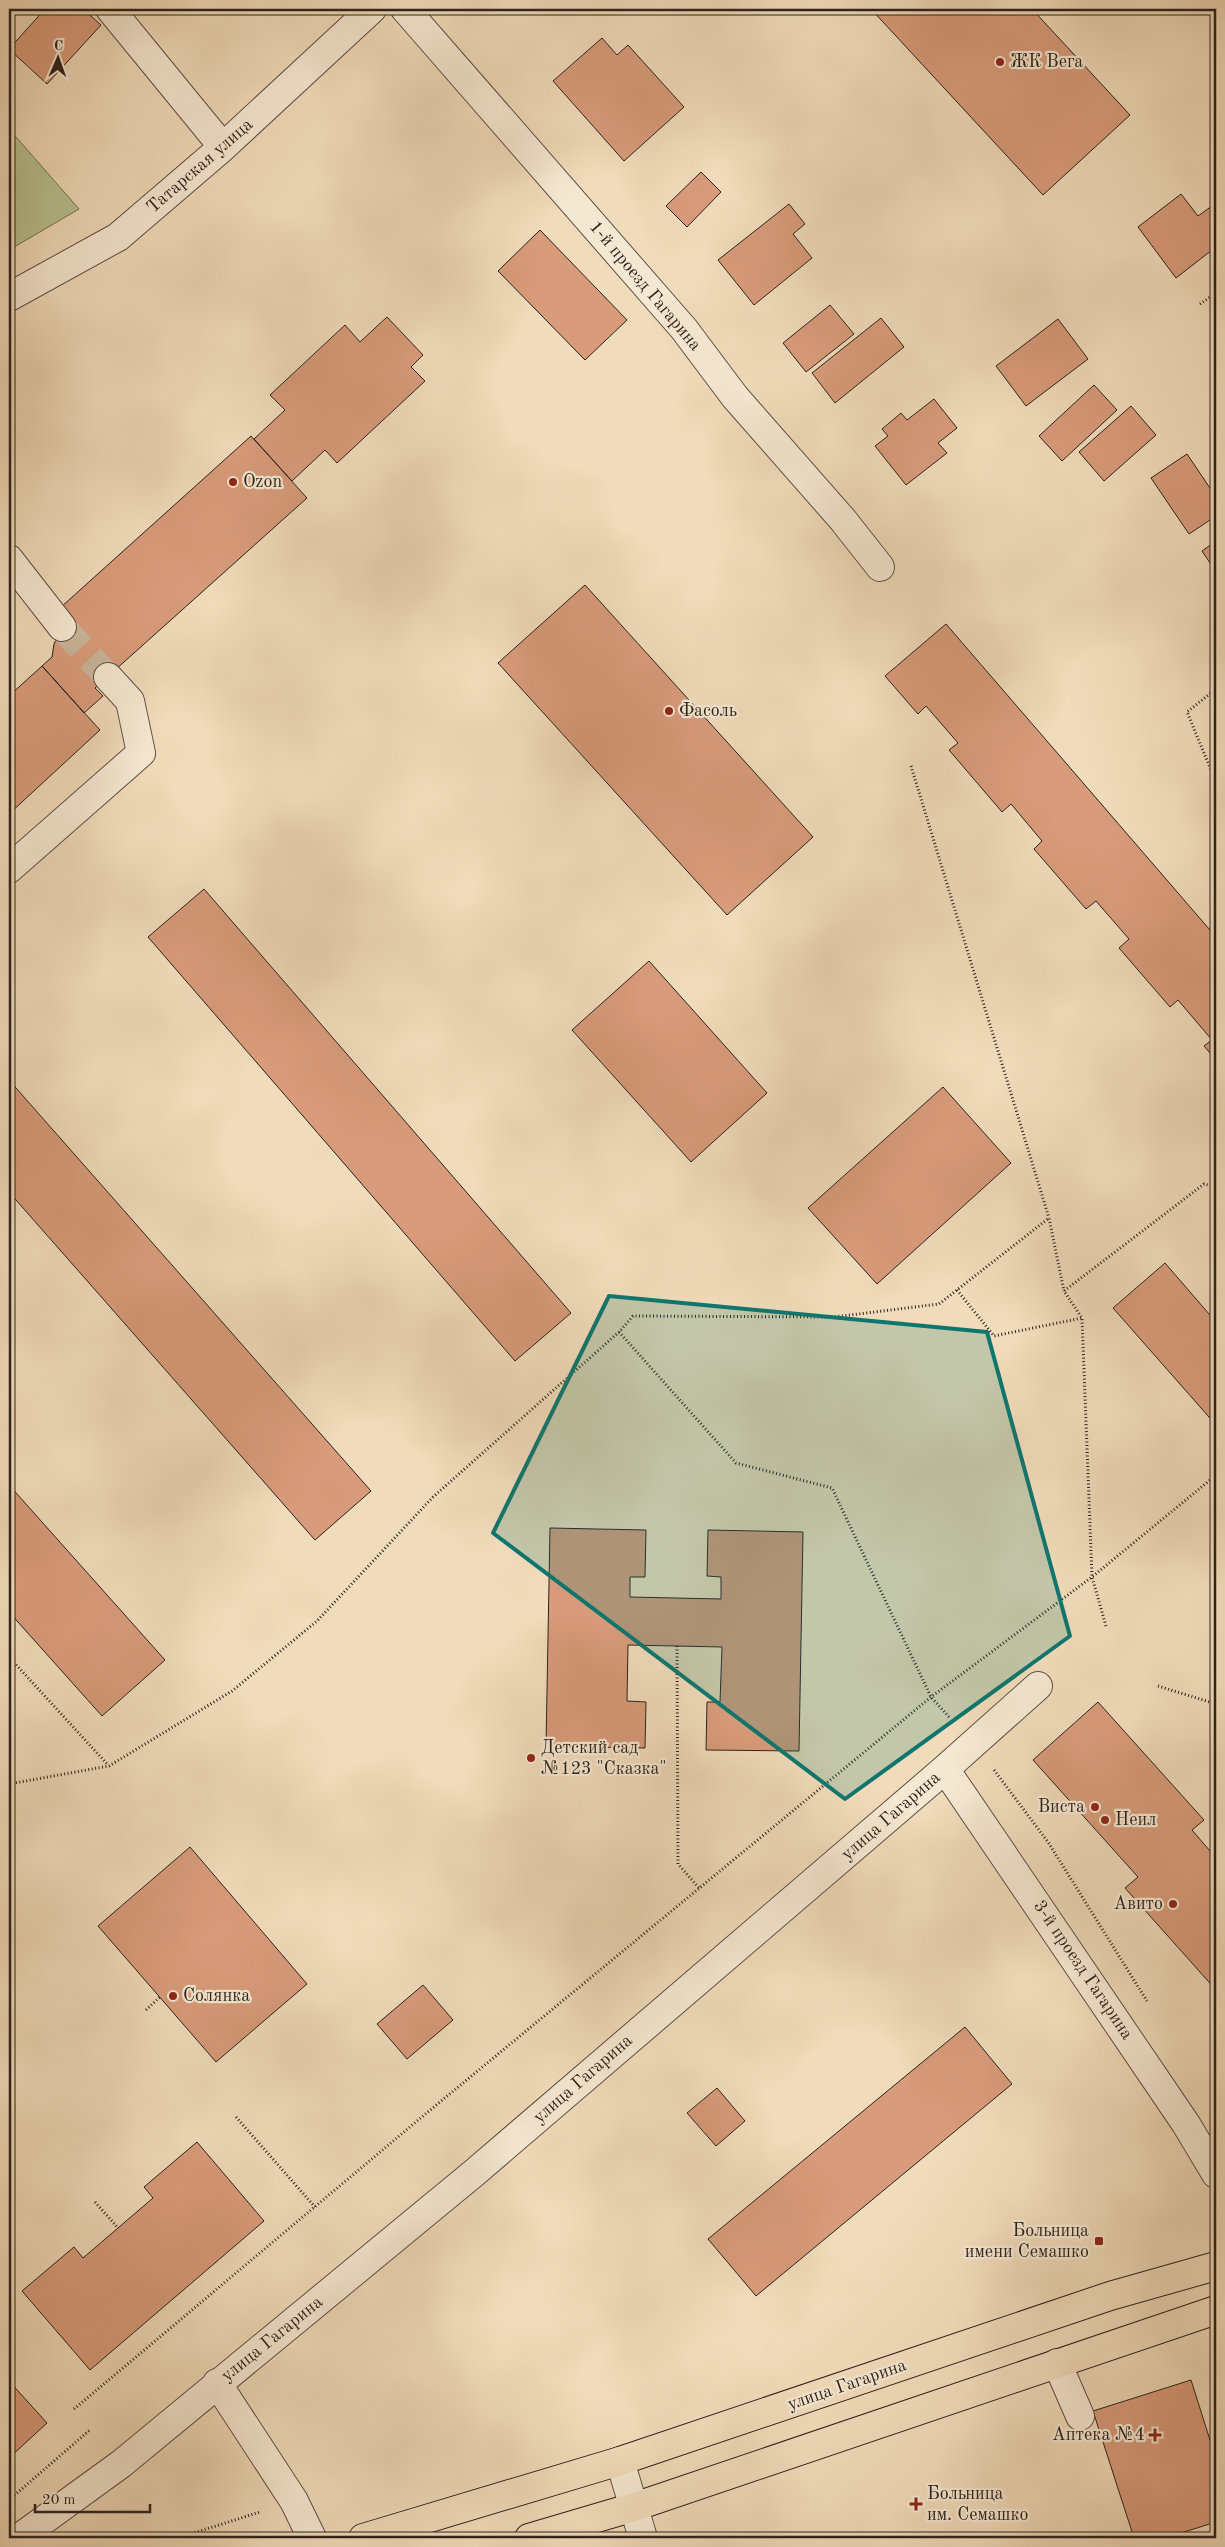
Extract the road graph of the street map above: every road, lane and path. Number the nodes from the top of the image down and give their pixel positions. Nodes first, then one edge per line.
1 (110, 9) edge
2 (372, 9) edge
3 (405, 9) edge
4 (223, 147) junction
5 (1216, 293) edge
6 (9, 298) edge
7 (1200, 304) dead end
8 (9, 559) edge
9 (880, 567) dead end
10 (62, 627) tunnel mouth
11 (108, 677) tunnel mouth
12 (1216, 688) edge
13 (911, 766) dead end
14 (1216, 782) edge
15 (9, 869) edge
16 (1216, 1187) edge
17 (1049, 1218) junction
18 (957, 1290) junction
19 (1064, 1291) junction
20 (1082, 1318) junction
21 (618, 1332) junction
22 (1214, 1476) dead end
23 (1092, 1577) junction
24 (1106, 1626) dead end
25 (677, 1646) dead end
26 (9, 1657) edge
27 (1038, 1686) dead end
28 (1158, 1686) dead end
29 (931, 1697) junction
30 (1216, 1704) edge
31 (974, 1744) junction
32 (109, 1766) junction
33 (945, 1769) junction
34 (9, 1784) edge
35 (699, 1888) junction
36 (160, 1997) dead end
37 (1148, 2003) dead end
38 (146, 2010) dead end
39 (236, 2117) dead end
40 (1216, 2174) edge
41 (94, 2202) dead end
42 (315, 2207) junction
43 (118, 2228) dead end
44 (1216, 2266) edge
45 (1216, 2310) edge
46 (1057, 2363) junction
47 (217, 2384) junction
48 (74, 2409) dead end
49 (1080, 2416) dead end
50 (92, 2429) dead end
51 (620, 2461) junction
52 (9, 2500) edge
53 (294, 2501) junction
54 (634, 2507) junction
55 (19, 2538) edge
56 (178, 2538) edge
57 (312, 2538) edge
58 (362, 2538) edge
59 (529, 2538) edge
60 (643, 2538) edge

1 - 4 street
2 - 4 street, Татарская улица
3 - 9 street, 1-й проезд Гагарина
4 - 6 street, Татарская улица
5 - 7 path
8 - 10 street
11 - 15 street
12 - 14 path
13 - 17 path
16 - 19 path
17 - 18 path
17 - 19 path
18 - 20 path
18 - 21 path
19 - 20 path
20 - 23 path
21 - 29 path
21 - 32 path
22 - 23 path
23 - 24 path
23 - 29 path
25 - 35 path
26 - 32 path
27 - 31 street, улица Гагарина
28 - 30 path
29 - 31 path
29 - 35 path
31 - 33 street, улица Гагарина
31 - 37 path
32 - 34 path
33 - 40 street, 3-й проезд Гагарина
33 - 47 street, улица Гагарина
35 - 42 path
36 - 38 path
39 - 42 path
41 - 43 path
42 - 48 path
44 - 51 main road, улица Гагарина
45 - 46 main road
46 - 49 street
46 - 54 main road
47 - 53 street
47 - 55 street, улица Гагарина
50 - 52 path
51 - 54 street
51 - 58 main road, улица Гагарина
53 - 56 path
53 - 57 street
54 - 59 main road
54 - 60 street

